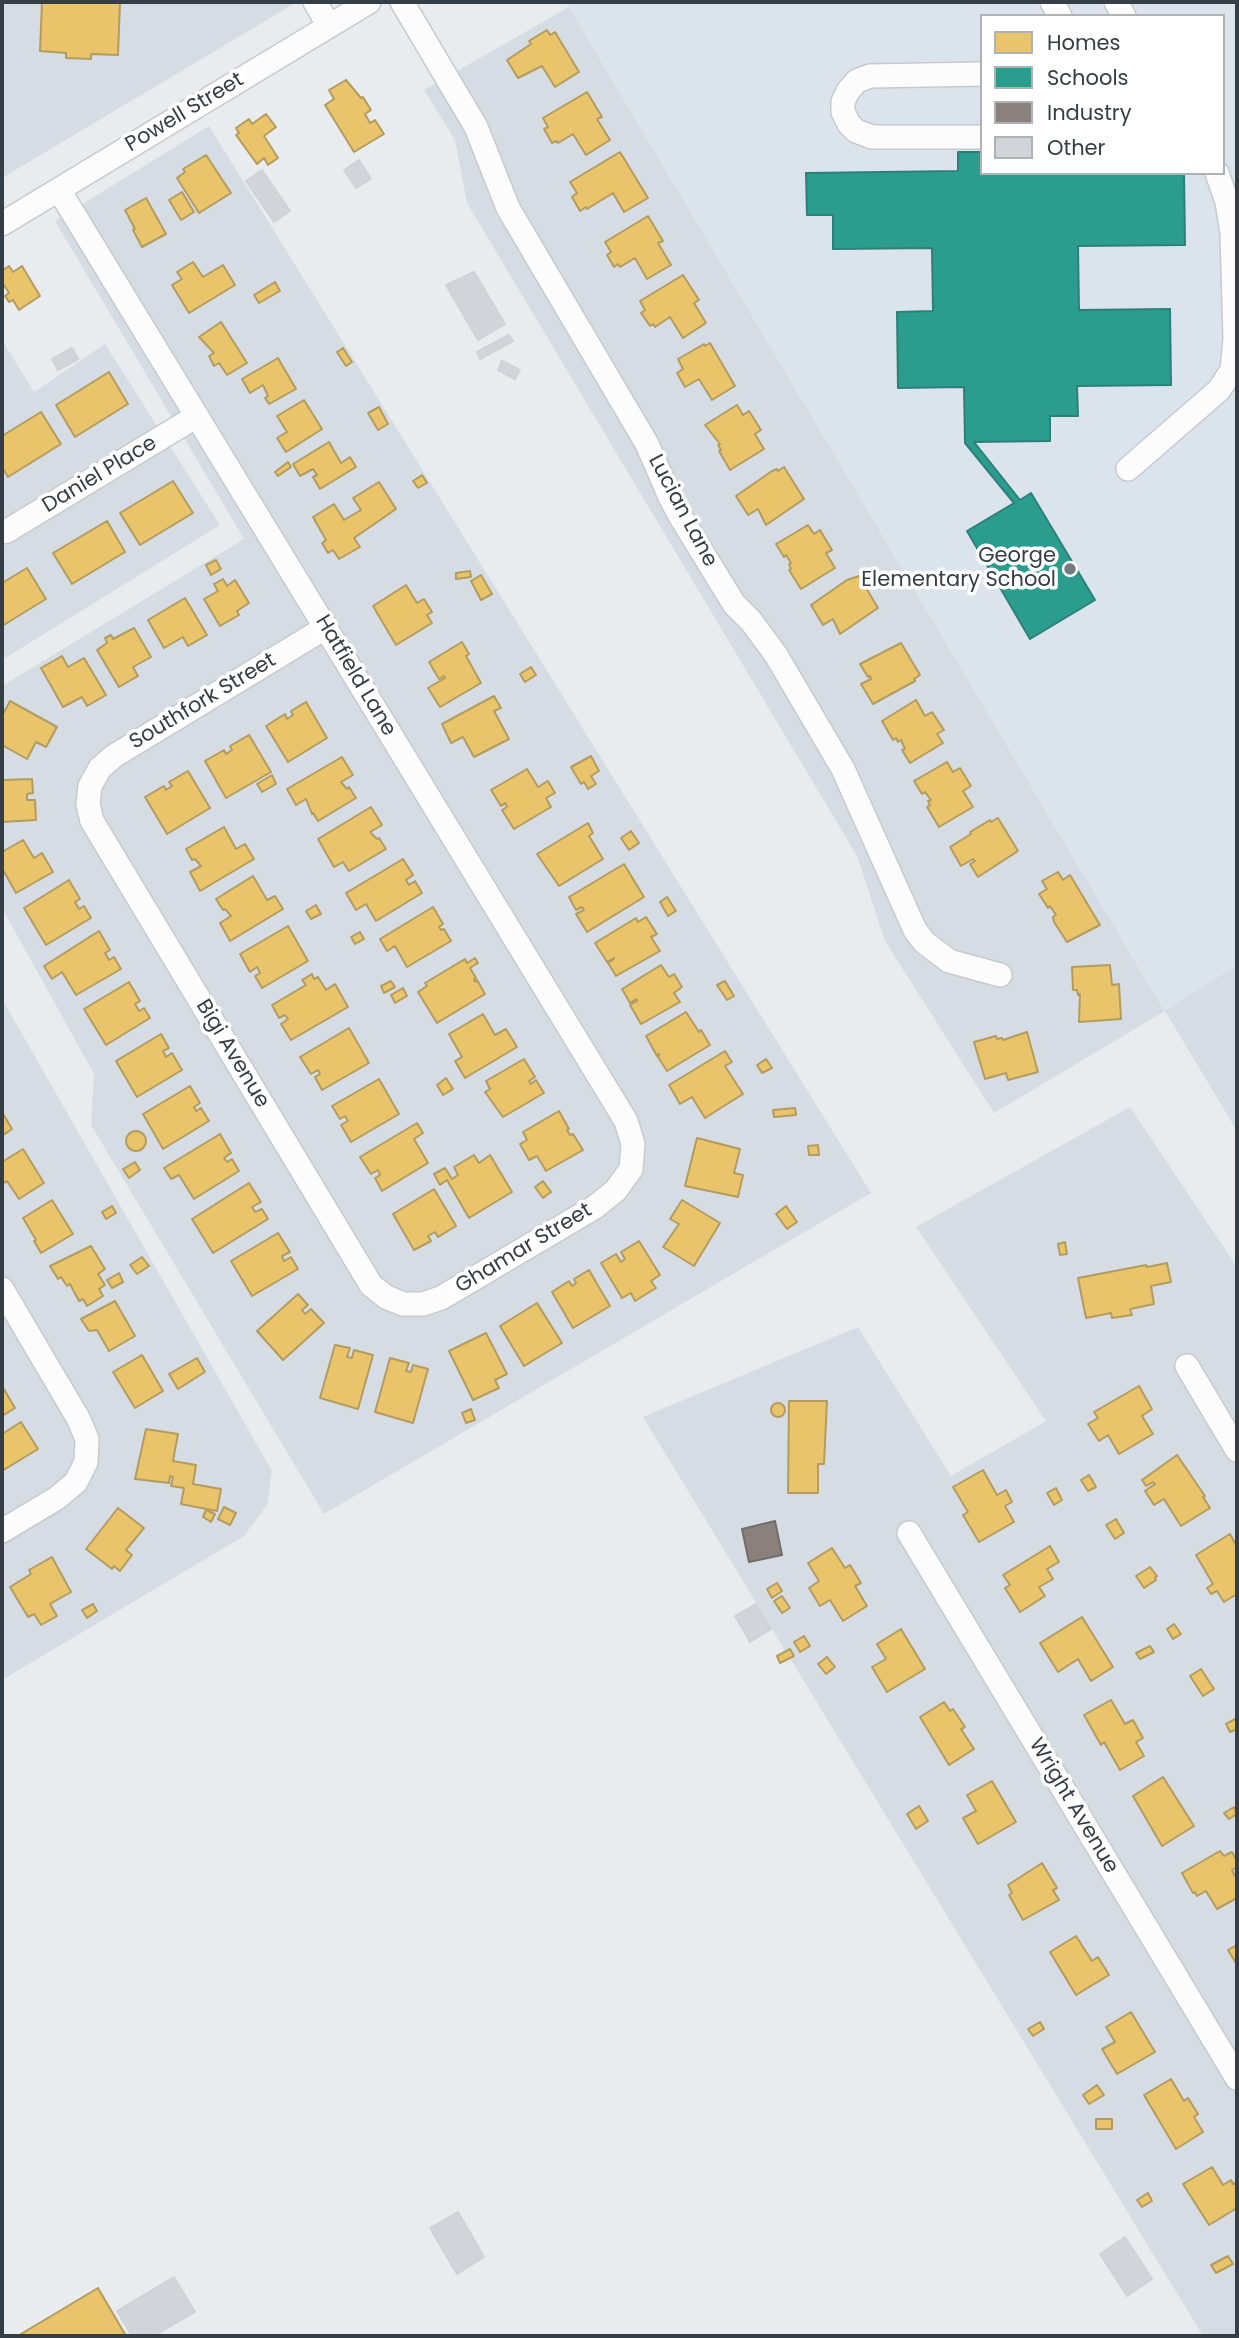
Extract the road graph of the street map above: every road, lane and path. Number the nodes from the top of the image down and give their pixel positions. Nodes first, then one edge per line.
1 (315, 2) edge
2 (402, 2) edge
3 (357, 5) edge
4 (329, 26) junction
5 (980, 74) edge
6 (980, 137) edge
7 (1218, 175) edge
8 (59, 190) junction
9 (2, 224) edge
10 (1236, 339) edge
11 (197, 416) junction
12 (1128, 470) dead end
13 (2, 532) edge
14 (325, 628) junction
15 (90, 786) joint
16 (1000, 975) dead end
17 (631, 1169) joint
18 (2, 1289) edge
19 (403, 1304) joint
20 (1187, 1366) dead end
21 (1237, 1450) edge
22 (2, 1531) edge
23 (909, 1533) dead end
24 (1237, 2078) edge

1 - 4 street
2 - 16 street, Lucian Lane
3 - 4 street, Powell Street
4 - 8 street, Powell Street
5 - 6 street
7 - 10 street
8 - 9 street, Powell Street
8 - 11 street, Hatfield Lane
10 - 12 street
11 - 13 street, Daniel Place
11 - 14 street, Hatfield Lane
14 - 15 street, Southfork Street
14 - 17 street, Hatfield Lane
15 - 19 street, Bigi Avenue
17 - 19 street, Ghamar Street
18 - 22 street
20 - 21 street
23 - 24 street, Wright Avenue

